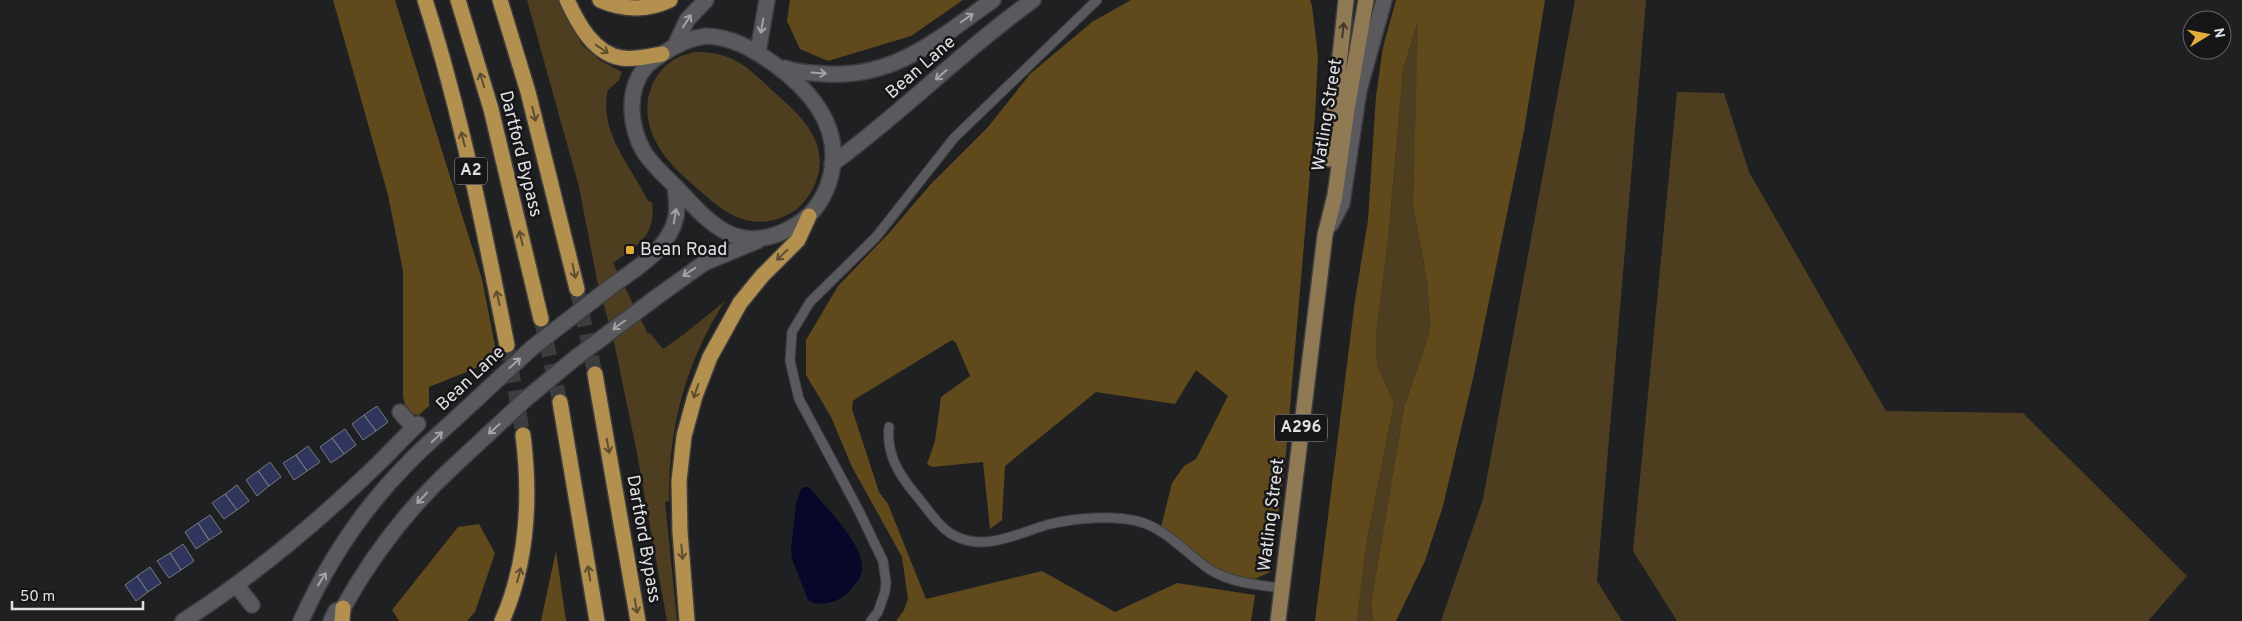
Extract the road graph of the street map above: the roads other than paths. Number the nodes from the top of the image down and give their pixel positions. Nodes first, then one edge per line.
1 (425, 0) edge
2 (458, 0) edge
3 (500, 0) edge
4 (567, 0) edge
5 (600, 0) edge
6 (670, 0) edge
7 (706, 0) edge
8 (767, 0) edge
9 (992, 0) edge
10 (1033, 0) edge
11 (1098, 0) edge
12 (1346, 0) edge
13 (1366, 0) edge
14 (1384, 0) edge
15 (668, 50) junction
16 (758, 52) junction
17 (832, 164) junction
18 (675, 186) junction
19 (809, 216) junction
20 (1325, 235) junction
21 (765, 238) junction
22 (577, 289) tunnel mouth
23 (541, 319) tunnel mouth
24 (507, 345) tunnel mouth
25 (595, 374) tunnel mouth
26 (560, 402) tunnel mouth
27 (400, 412) dead end
28 (889, 428) dead end
29 (523, 435) tunnel mouth
30 (237, 586) junction
31 (1282, 588) junction
32 (252, 605) dead end
33 (343, 614) edge
34 (183, 621) edge
35 (301, 621) edge
36 (331, 621) edge
37 (502, 621) edge
38 (597, 621) edge
39 (638, 621) edge
40 (687, 621) edge
41 (871, 621) edge
42 (1278, 621) edge

24 -> 1 highway, A2
23 -> 2 highway, Dartford Bypass / A2
3 -> 22 highway, Dartford Bypass
4 -> 15 highway
5 - 6 highway
15 -> 7 main road
8 -> 16 main road
16 -> 9 main road, Bean Lane
10 -> 17 main road, Bean Lane
11 - 41 lane
20 -> 12 main road, Watling Street / A296
13 - 20 main road, Watling Street / A296
14 - 20 main road
15 - 16 main road
15 - 18 main road
16 - 17 main road
17 - 19 main road
18 - 21 main road
35 -> 18 main road, Bean Lane, bridge
19 - 21 main road
19 -> 40 highway
20 - 31 main road, Watling Street / A296
21 -> 33 main road, bridge
25 -> 39 highway, Dartford Bypass
38 -> 26 highway
27 - 30 main road
28 - 31 lane
37 -> 29 highway
30 - 32 main road
30 - 34 main road
31 - 42 main road, Watling Street / A296
33 - 36 main road

